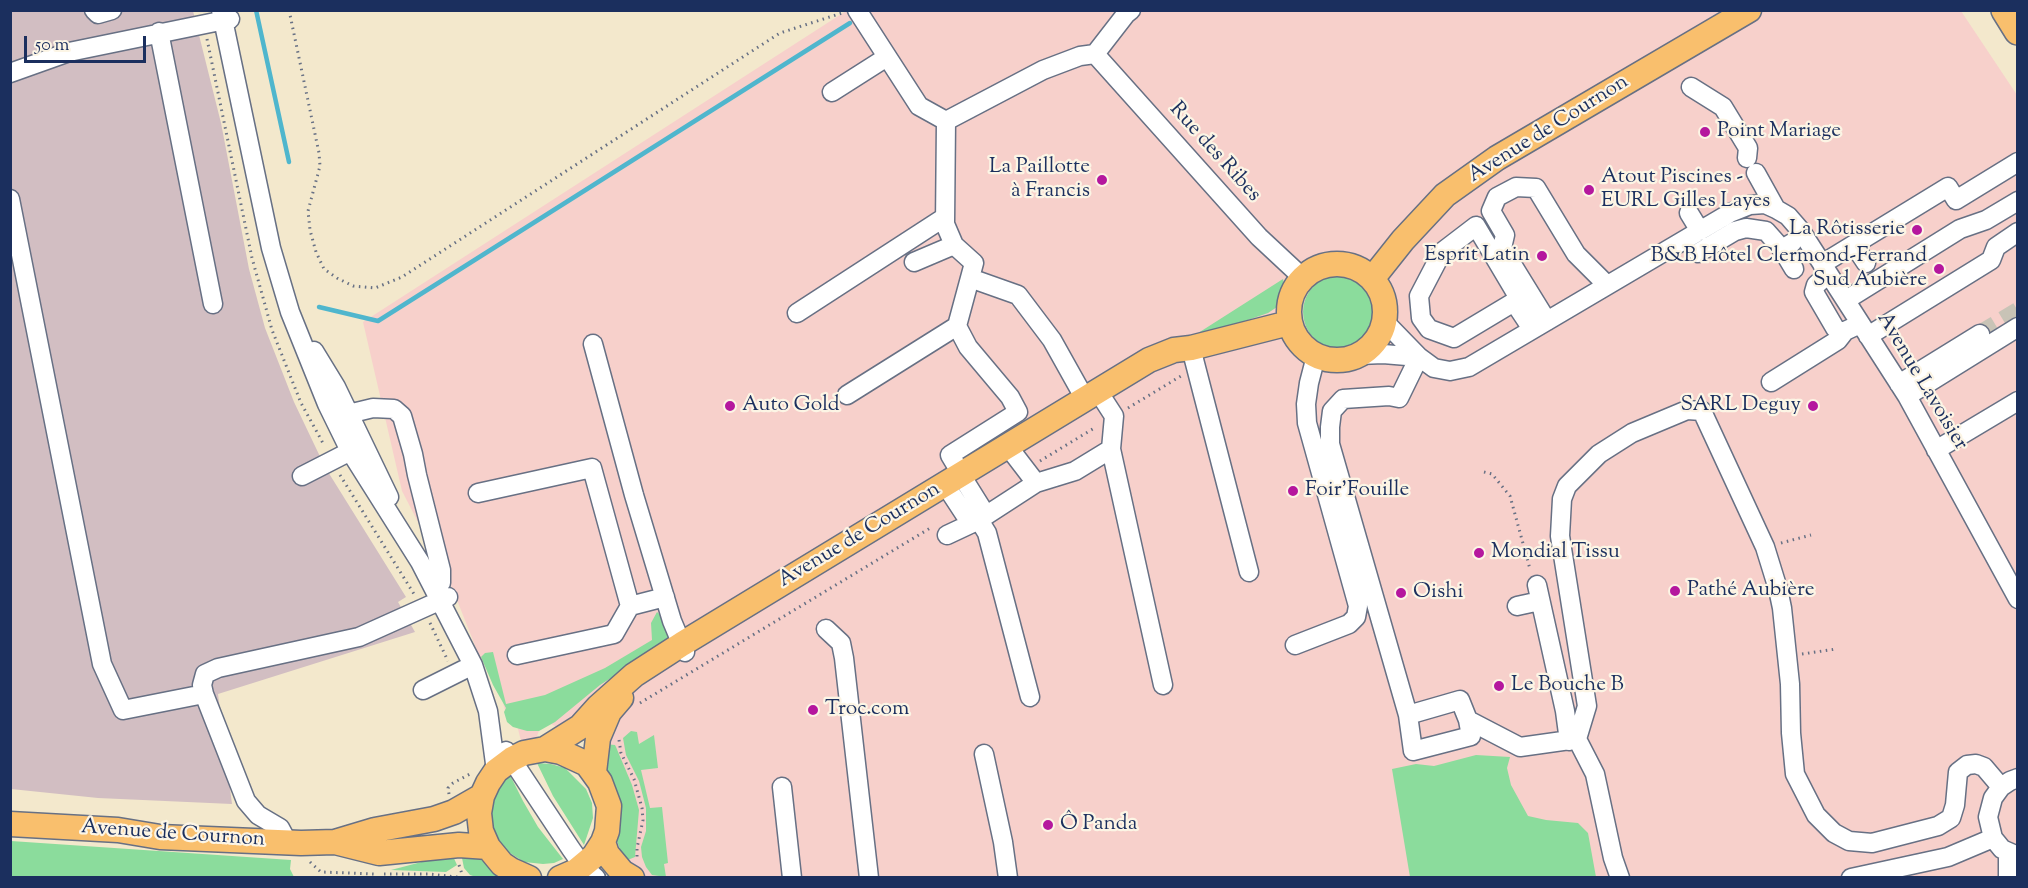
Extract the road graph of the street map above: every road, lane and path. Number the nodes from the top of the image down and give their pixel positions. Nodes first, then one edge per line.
1 (94, 10) edge
2 (112, 10) edge
3 (289, 10) edge
4 (849, 10) edge
5 (857, 10) edge
6 (1131, 10) edge
7 (1749, 10) edge
8 (1761, 10) edge
9 (2005, 10) edge
10 (221, 15) edge
11 (2018, 31) edge
12 (159, 32) junction
13 (1095, 54) junction
14 (887, 57) junction
15 (10, 73) edge
16 (1691, 87) dead end
17 (832, 92) dead end
18 (946, 121) junction
19 (2018, 162) edge
20 (1445, 195) junction
21 (10, 199) edge
22 (2018, 201) edge
23 (1776, 209) junction
24 (1689, 213) dead end
25 (945, 217) junction
26 (1700, 231) junction
27 (2018, 232) edge
28 (1804, 236) junction
29 (954, 245) junction
30 (1854, 245) junction
31 (1782, 249) junction
32 (1698, 253) dead end
33 (914, 262) dead end
34 (1866, 263) dead end
35 (1825, 269) junction
36 (972, 270) junction
37 (1794, 270) dead end
38 (1303, 278) junction
39 (1372, 279) junction
40 (1607, 285) junction
41 (1846, 300) junction
42 (213, 304) dead end
43 (797, 313) dead end
44 (1385, 322) junction
45 (1289, 323) junction
46 (957, 326) junction
47 (1538, 326) junction
48 (2018, 327) edge
49 (1858, 330) junction
50 (1980, 334) tunnel mouth
51 (593, 344) dead end
52 (1316, 356) junction
53 (1359, 356) junction
54 (1419, 357) junction
55 (1193, 358) junction
56 (1771, 382) dead end
57 (1903, 390) junction
58 (847, 395) dead end
59 (2018, 401) edge
60 (1101, 405) junction
61 (345, 408) junction
62 (1111, 449) junction
63 (1936, 450) junction
64 (343, 455) junction
65 (1025, 469) junction
66 (1484, 472) dead end
67 (302, 476) dead end
68 (959, 483) junction
69 (478, 493) dead end
70 (979, 519) junction
71 (941, 530) joint
72 (1811, 535) dead end
73 (1765, 547) junction
74 (1249, 572) dead end
75 (1538, 593) junction
76 (441, 596) junction
77 (665, 597) junction
78 (2018, 598) edge
79 (630, 606) junction
80 (1517, 606) dead end
81 (826, 629) dead end
82 (1295, 645) dead end
83 (684, 648) junction
84 (1836, 649) dead end
85 (517, 655) dead end
86 (1787, 657) junction
87 (467, 668) junction
88 (1163, 685) dead end
89 (423, 690) dead end
90 (204, 694) junction
91 (1030, 697) dead end
92 (639, 704) dead end
93 (487, 705) junction
94 (1408, 715) junction
95 (1468, 720) junction
96 (620, 736) dead end
97 (1573, 740) junction
98 (984, 754) dead end
99 (510, 761) junction
100 (594, 772) junction
101 (2009, 783) edge
102 (782, 787) dead end
103 (449, 795) dead end
104 (482, 796) junction
105 (10, 824) edge
106 (1993, 838) junction
107 (335, 842) junction
108 (603, 842) junction
109 (288, 843) junction
110 (488, 847) junction
111 (2013, 855) edge
112 (632, 871) edge
113 (590, 872) edge
114 (1886, 874) edge
115 (529, 878) edge
116 (560, 878) edge
117 (792, 878) edge
118 (869, 878) edge
119 (1008, 878) edge
120 (1620, 878) edge
121 (1851, 878) edge
122 (2008, 878) edge

1 - 2 street
3 - 4 path
5 - 14 street
6 - 13 street
7 - 20 main road, Avenue de Cournon
8 - 20 street
9 - 11 highway
10 - 12 street
10 - 61 street
10 - 64 street
10 - 76 street
12 - 15 street
12 - 42 street
13 - 18 street
13 - 38 street, Rue des Ribes
14 - 17 street
14 - 18 street
16 - 23 street, Avenue Lavoisier
18 - 25 street
19 - 30 street
20 - 39 main road, Avenue de Cournon
21 - 90 street
22 - 41 street
23 - 26 street
23 - 28 street, Avenue Lavoisier
24 - 26 street
25 - 29 street
25 - 43 street
26 - 40 street
27 - 49 street
28 - 31 street
28 - 35 street, Avenue Lavoisier
29 - 33 street
29 - 36 street
30 - 34 street
30 - 35 street
31 - 32 street
31 - 37 street
35 - 41 street, Avenue Lavoisier
35 - 49 street
36 - 46 street
36 - 60 street
38 - 39 main road
38 - 45 main road
39 - 44 main road
40 - 47 street
40 - 47 street
41 - 49 street, Avenue Lavoisier
44 - 53 main road
44 - 54 street
45 - 52 main road
45 - 55 main road, Avenue de Cournon
46 - 58 street
46 - 68 street
47 - 47 street
47 - 54 street
48 - 57 street
49 - 56 street
49 - 57 street, Avenue Lavoisier
50 - 57 street
51 - 77 street
52 - 53 main road
52 - 82 street
53 - 54 street
54 - 94 street
55 - 60 main road, Avenue de Cournon
55 - 60 path
55 - 74 street
57 - 63 street, Avenue Lavoisier
59 - 63 street
60 - 62 street
60 - 65 main road, Avenue de Cournon
60 - 65 path
60 - 68 main road, Avenue de Cournon
61 - 76 street
61 - 76 street
62 - 65 street
62 - 88 street
63 - 78 street, Avenue Lavoisier
64 - 67 street
64 - 76 street
65 - 68 main road, Avenue de Cournon
65 - 70 street
66 - 75 path
68 - 70 street
68 - 83 main road, Avenue de Cournon
69 - 79 street
70 - 71 street
70 - 91 street
71 - 92 path
72 - 73 path
73 - 86 street
73 - 97 street
75 - 80 street
75 - 97 street
76 - 87 street
76 - 90 street
76 - 93 street
77 - 79 street
77 - 83 street
79 - 85 street
81 - 118 street
83 - 99 main road, Avenue de Cournon
83 - 100 main road, Avenue de Cournon
84 - 86 path
86 - 101 street
87 - 89 street
87 - 93 street
90 - 109 street
93 - 99 street
93 - 99 street
94 - 95 street
94 - 95 street
95 - 97 street
96 - 112 path
97 - 120 street
98 - 119 street
99 - 100 main road
99 - 103 path
99 - 104 main road
99 - 113 street
100 - 108 main road
101 - 106 street
102 - 117 street
104 - 107 main road, Avenue de Cournon
104 - 110 main road
105 - 109 main road, Avenue de Cournon
106 - 111 street
106 - 114 street
107 - 109 main road, Avenue de Cournon
107 - 110 main road, Avenue de Cournon
108 - 112 main road
108 - 113 main road
110 - 115 main road
111 - 122 street
113 - 116 main road
114 - 121 street

